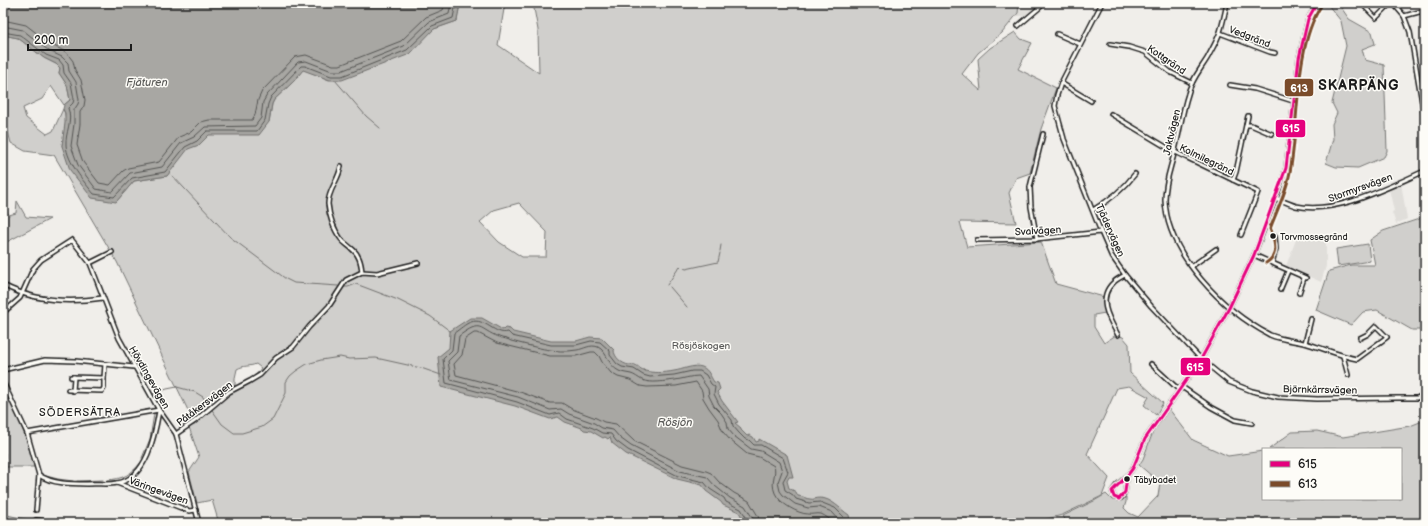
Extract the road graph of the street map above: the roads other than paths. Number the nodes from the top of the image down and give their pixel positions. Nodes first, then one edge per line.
1 (1045, 3) edge
2 (1102, 3) edge
3 (1227, 3) edge
4 (1361, 3) edge
5 (1392, 3) edge
6 (1316, 4) edge
7 (1425, 12) edge
8 (1404, 16) junction
9 (1018, 26) dead end
10 (1220, 33) junction
11 (1057, 34) dead end
12 (1080, 44) junction
13 (1110, 44) dead end
14 (1275, 53) dead end
15 (1062, 83) junction
16 (1192, 83) junction
17 (1230, 84) dead end
18 (1091, 101) dead end
19 (1293, 101) junction
20 (1111, 114) dead end
21 (1248, 116) dead end
22 (1425, 120) edge
23 (1246, 125) junction
24 (1042, 134) dead end
25 (1272, 134) dead end
26 (1174, 152) junction
27 (342, 166) dead end
28 (1425, 171) edge
29 (1135, 174) dead end
30 (1233, 180) junction
31 (1276, 198) junction
32 (1093, 210) junction
33 (1101, 232) junction
34 (1241, 235) dead end
35 (1272, 235) dead end
36 (1037, 239) junction
37 (976, 240) dead end
38 (1216, 249) dead end
39 (112, 252) dead end
40 (1254, 255) junction
41 (90, 263) junction
42 (418, 263) dead end
43 (1272, 263) junction
44 (1192, 266) junction
45 (1288, 271) junction
46 (362, 272) junction
47 (1125, 275) junction
48 (3, 285) edge
49 (1280, 290) dead end
50 (1299, 293) dead end
51 (22, 294) junction
52 (103, 298) junction
53 (1229, 308) junction
54 (3, 313) edge
55 (1311, 319) dead end
56 (1118, 335) dead end
57 (1360, 338) dead end
58 (1305, 343) junction
59 (1343, 356) junction
60 (1201, 359) junction
61 (104, 364) junction
62 (1151, 364) dead end
63 (134, 367) junction
64 (3, 370) edge
65 (1348, 375) dead end
66 (104, 378) junction
67 (3, 382) edge
68 (1181, 388) junction
69 (68, 390) dead end
70 (73, 391) junction
71 (1425, 394) edge
72 (159, 410) junction
73 (1252, 423) dead end
74 (27, 433) junction
75 (176, 434) junction
76 (39, 475) junction
77 (1127, 476) junction
78 (117, 483) junction
79 (36, 510) dead end
80 (196, 510) junction
81 (36, 520) dead end
82 (59, 523) edge
83 (199, 523) edge

1 - 9 street
2 - 12 street, Tjädervägen
3 - 10 street, Jaktvägen
4 - 5 street
5 - 8 street
6 - 19 street
7 - 8 street
8 - 22 street
10 - 14 street, Vedgränd
10 - 16 street, Jaktvägen
11 - 12 street
12 - 15 street, Tjädervägen
13 - 16 street, Kottgränd
15 - 18 street
15 - 32 street, Tjädervägen
16 - 26 street, Jaktvägen
17 - 19 street
19 - 31 street
20 - 26 street, Kolmilegränd
21 - 23 street
23 - 25 street
23 - 30 street
24 - 36 street
26 - 30 street, Kolmilegränd
26 - 44 street, Jaktvägen
27 - 46 street
28 - 31 street, Stormyrsvägen
29 - 32 street
30 - 34 street, Kolmilegränd
31 - 40 street
32 - 33 street, Tjädervägen
33 - 36 street, Svalvägen
33 - 47 street, Tjädervägen
35 - 43 street
36 - 37 street, Svalvägen
38 - 44 street
39 - 41 street
40 - 43 street
40 - 53 street
41 - 51 street, Hövdingevägen
41 - 52 street, Hövdingevägen
42 - 46 street, Påtåkersvägen
43 - 45 street
44 - 53 street, Jaktvägen
45 - 49 street
45 - 50 street
46 - 75 street, Påtåkersvägen
47 - 56 street
47 - 60 street, Tjädervägen
48 - 51 street
51 - 52 street
51 - 54 street
52 - 63 street, Hövdingevägen
53 - 58 street, Jaktvägen
53 - 60 street
55 - 58 street
57 - 59 street, Jaktvägen
58 - 59 street, Jaktvägen
59 - 65 street
60 - 68 street
60 - 71 street, Björnkärrsvägen
61 - 63 street
61 - 64 street
61 - 66 street
62 - 68 street
63 - 72 street, Hövdingevägen
66 - 70 street
66 - 70 street
67 - 74 street
68 - 73 street
68 - 77 street
69 - 70 street
72 - 74 street
72 - 75 street, Hövdingevägen
72 - 78 street
74 - 76 street
75 - 80 street, Hövdingevägen
76 - 78 street
76 - 79 street
77 - 77 street
78 - 80 street, Väringevägen
80 - 83 street, Hövdingevägen
81 - 82 street

